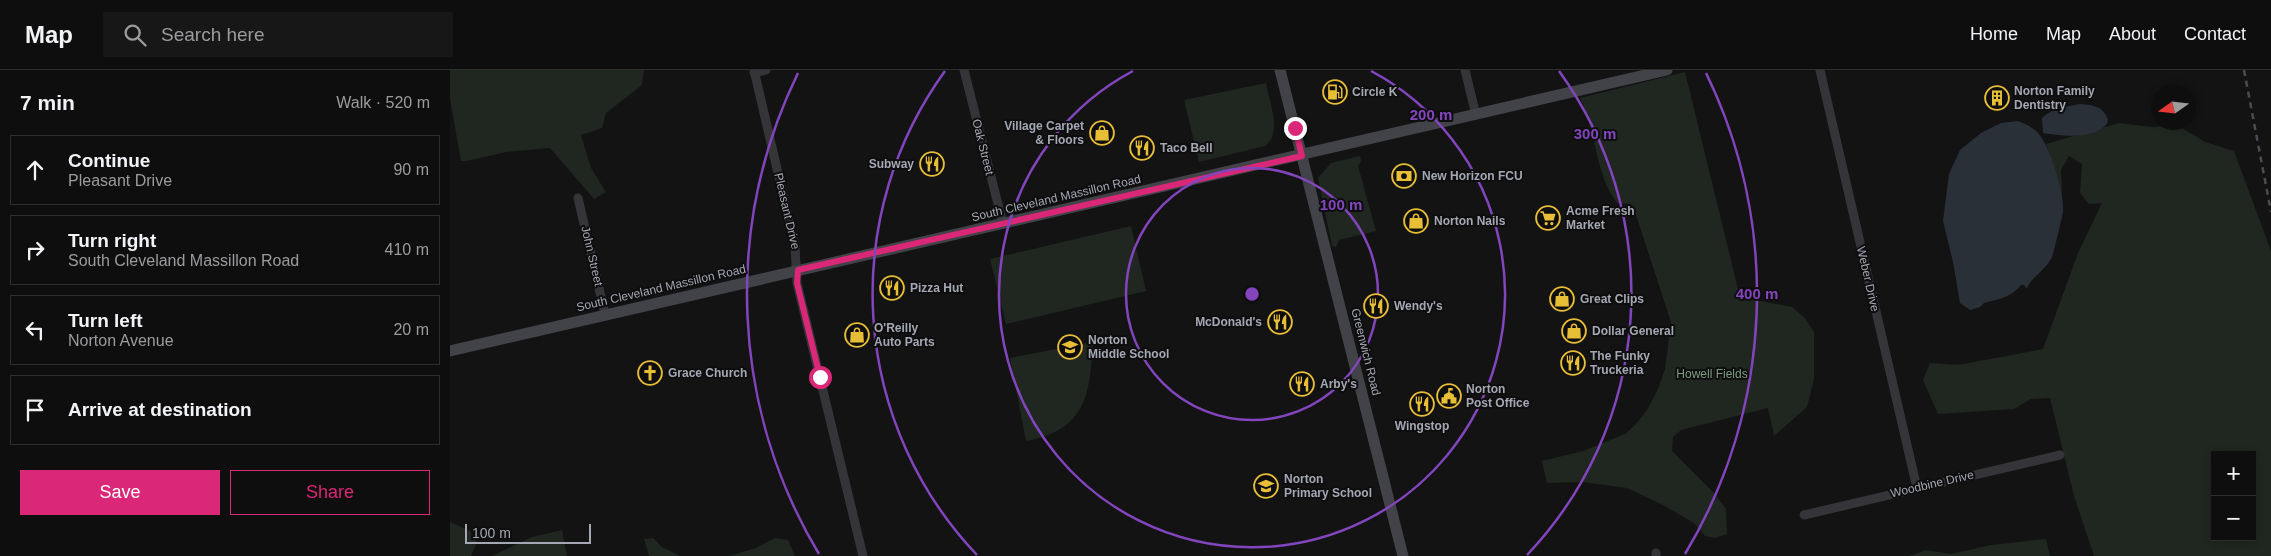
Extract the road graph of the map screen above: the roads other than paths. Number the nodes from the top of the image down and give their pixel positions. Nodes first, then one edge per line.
1 (766, 70) edge
2 (964, 70) edge
3 (1280, 70) edge
4 (1465, 70) edge
5 (1667, 70) edge
6 (1820, 70) edge
7 (754, 72) edge
8 (1476, 114) junction
9 (1302, 156) junction
10 (578, 198) dead end
11 (1003, 224) junction
12 (798, 270) junction
13 (605, 314) junction
14 (450, 350) edge
15 (2060, 454) dead end
16 (1917, 488) junction
17 (1804, 515) dead end
18 (863, 556) edge
19 (1403, 556) edge

1 - 7 street
2 - 11 street, Oak Street
3 - 9 main road, Greenwich Road
4 - 8 street
5 - 8 main road, South Cleveland Massillon Road
6 - 16 street, Weber Drive
7 - 12 street, Pleasant Drive
8 - 9 main road, South Cleveland Massillon Road
9 - 11 main road, South Cleveland Massillon Road
9 - 19 main road, Greenwich Road
10 - 13 street, John Street
11 - 12 main road, South Cleveland Massillon Road
12 - 13 main road, South Cleveland Massillon Road
12 - 18 street, Pleasant Drive
13 - 14 main road, South Cleveland Massillon Road
15 - 16 street, Woodbine Drive
16 - 17 street, Woodbine Drive

